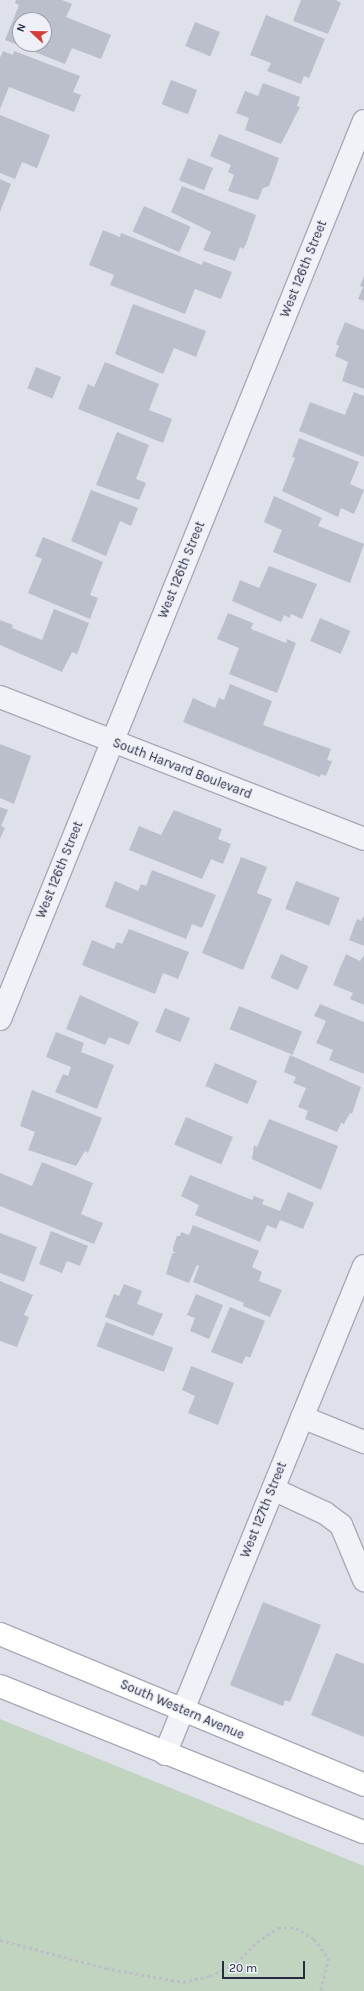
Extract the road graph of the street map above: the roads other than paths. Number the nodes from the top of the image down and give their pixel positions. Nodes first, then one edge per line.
1 (364, 121) edge
2 (0, 697) edge
3 (112, 743) junction
4 (364, 839) edge
5 (0, 1019) edge
6 (364, 1266) edge
7 (302, 1417) junction
8 (364, 1442) edge
9 (273, 1490) junction
10 (364, 1580) edge
11 (0, 1634) edge
12 (0, 1686) edge
13 (183, 1710) junction
14 (165, 1754) junction
15 (364, 1785) edge
16 (364, 1832) edge

1 - 3 street, West 126th Street
2 - 3 street, South Harvard Boulevard
3 - 4 street, South Harvard Boulevard
3 - 5 street, West 126th Street
6 - 7 street, West 127th Street
7 - 8 street
7 - 9 street, West 127th Street
9 - 10 street
9 - 13 street, West 127th Street
11 - 13 main road, South Western Avenue
12 - 14 main road
13 - 14 street, West 127th Street
13 - 15 main road, South Western Avenue
14 - 16 main road

